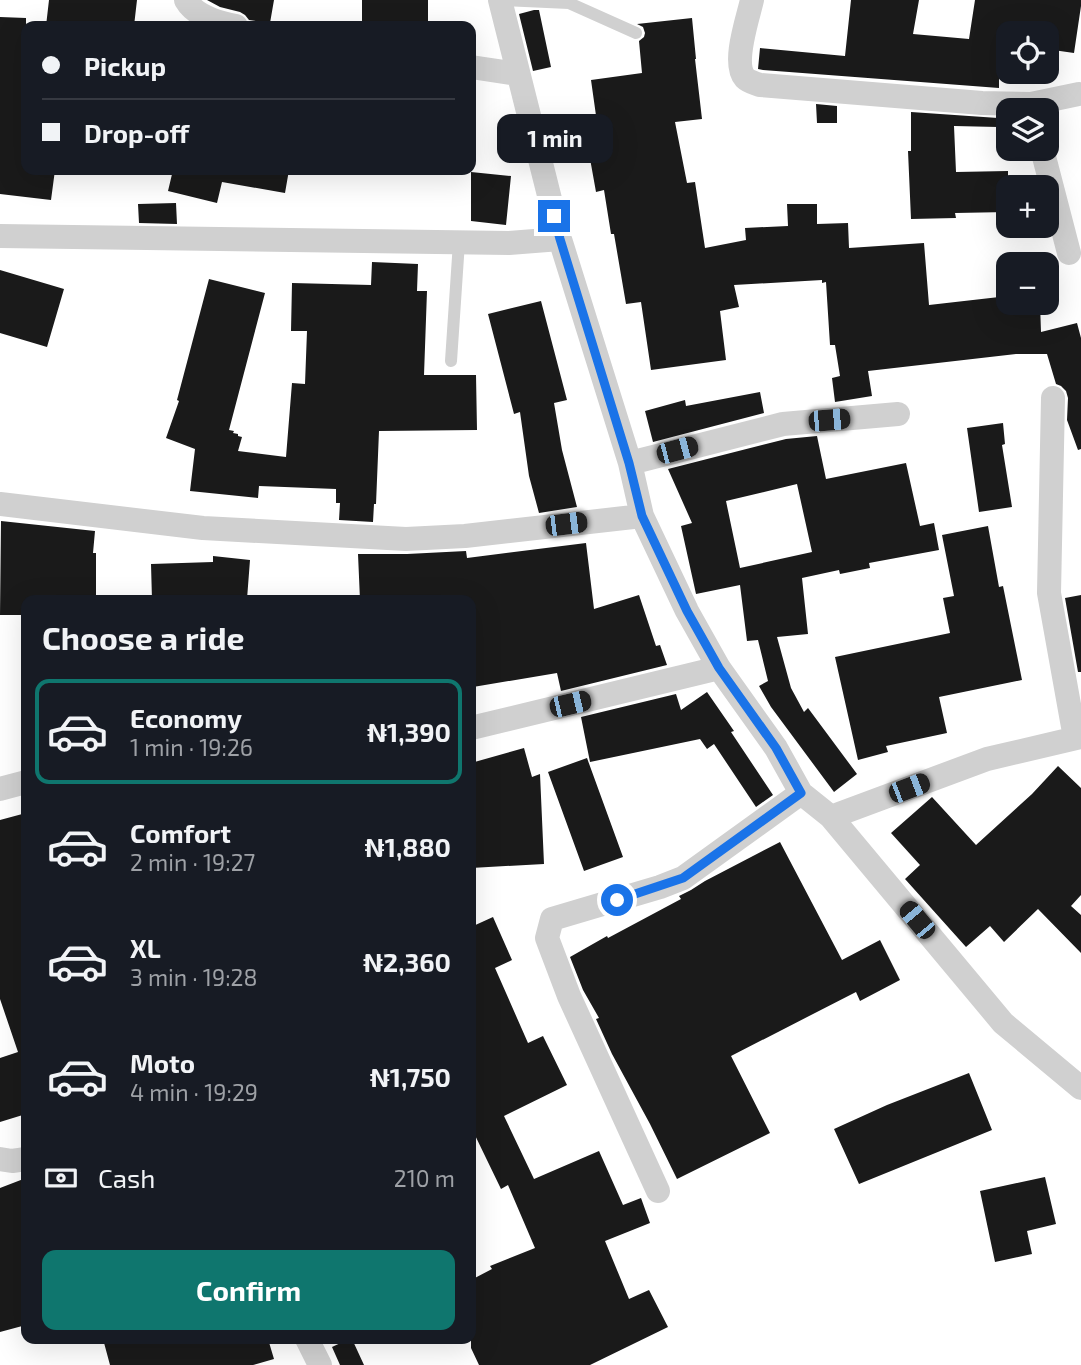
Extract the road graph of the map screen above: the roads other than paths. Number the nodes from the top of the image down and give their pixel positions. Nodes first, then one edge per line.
1 (186, 0) edge
2 (500, 0) edge
3 (752, 0) edge
4 (215, 21) edge
5 (636, 33) dead end
6 (476, 68) edge
7 (518, 74) junction
8 (1079, 94) dead end
9 (1059, 100) edge
10 (996, 104) edge
11 (1045, 161) edge
12 (0, 236) edge
13 (560, 239) junction
14 (459, 242) junction
15 (1069, 253) dead end
16 (451, 361) dead end
17 (1053, 398) dead end
18 (898, 414) dead end
19 (629, 463) junction
20 (0, 503) edge
21 (642, 516) junction
22 (719, 668) junction
23 (476, 727) edge
24 (1078, 737) edge
25 (21, 783) edge
26 (0, 789) edge
27 (801, 793) junction
28 (831, 817) junction
29 (1081, 1088) edge
30 (0, 1159) edge
31 (21, 1159) edge
32 (658, 1191) dead end
33 (310, 1344) edge
34 (320, 1365) edge

1 - 4 street
2 - 5 lane
2 - 7 street
3 - 10 street
6 - 7 street
7 - 13 street
8 - 9 street
11 - 15 street
12 - 14 street
13 - 14 street
13 - 19 street
14 - 16 lane
17 - 24 street
18 - 19 street
19 - 21 street
20 - 21 street
21 - 22 street
22 - 23 street
22 - 27 street
24 - 28 street
25 - 26 street
27 - 28 street
27 - 32 street
28 - 29 street
30 - 31 street
33 - 34 street

